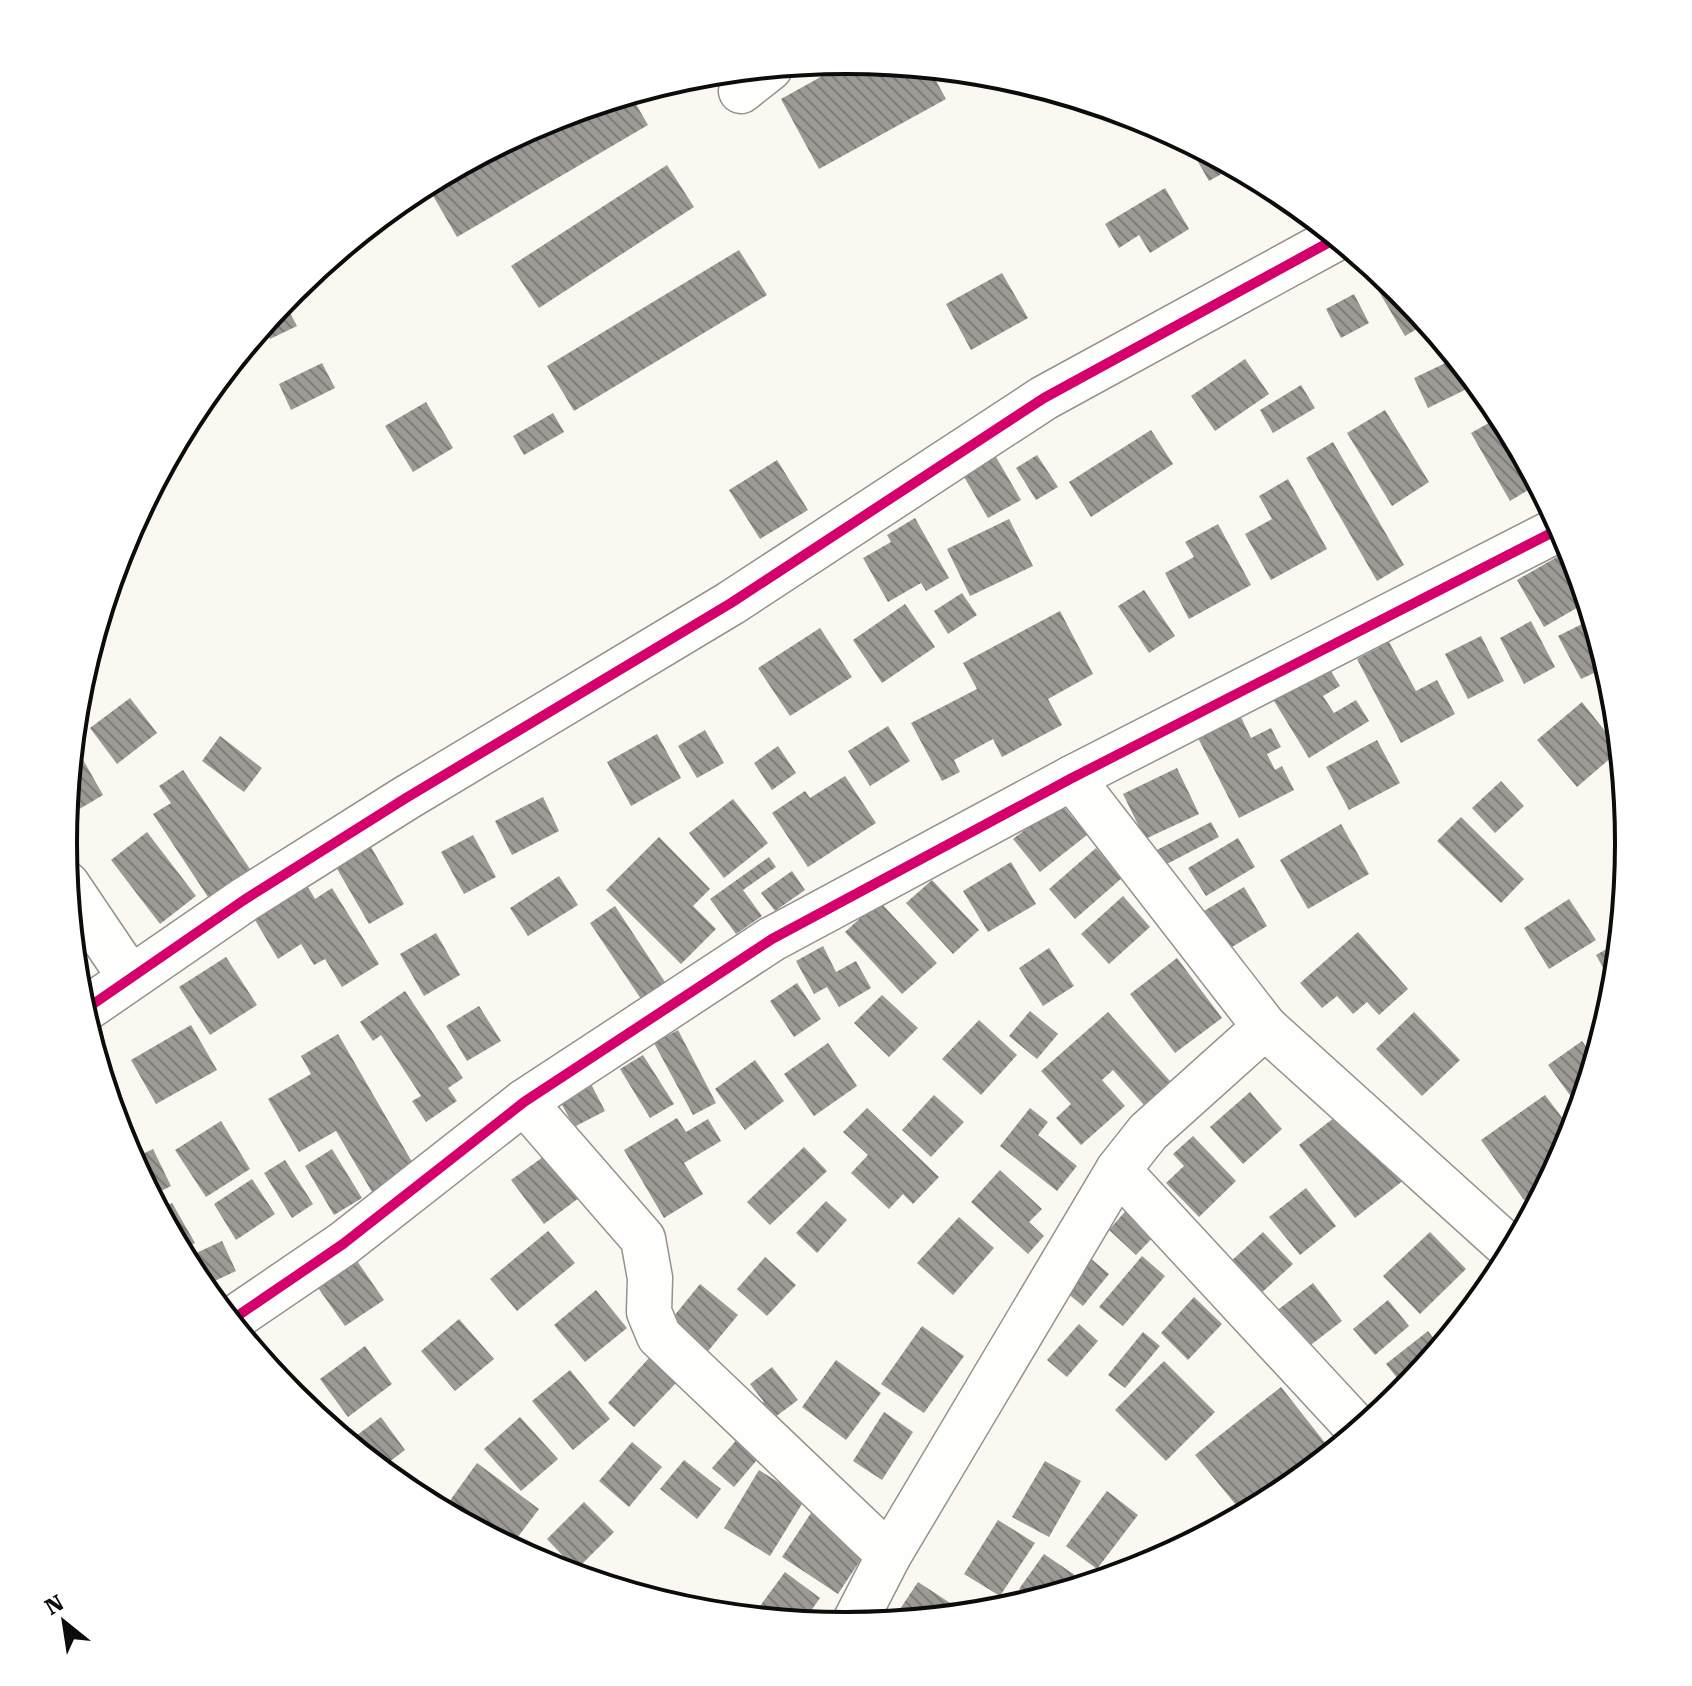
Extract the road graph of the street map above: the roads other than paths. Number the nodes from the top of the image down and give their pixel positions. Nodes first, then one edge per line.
1 (1327, 244) edge
2 (1549, 534) edge
3 (1072, 778) junction
4 (80, 903) edge
5 (129, 976) junction
6 (94, 1003) edge
7 (1265, 1027) junction
8 (524, 1102) junction
9 (1118, 1170) junction
10 (1503, 1242) edge
11 (239, 1315) edge
12 (1352, 1422) edge
13 (889, 1555) junction
14 (860, 1611) edge

1 - 5 street
2 - 3 street
3 - 7 street
3 - 8 street
4 - 5 street
5 - 6 street
7 - 9 street
7 - 10 street
8 - 11 street
8 - 13 street
9 - 12 street
9 - 13 street
13 - 14 street

